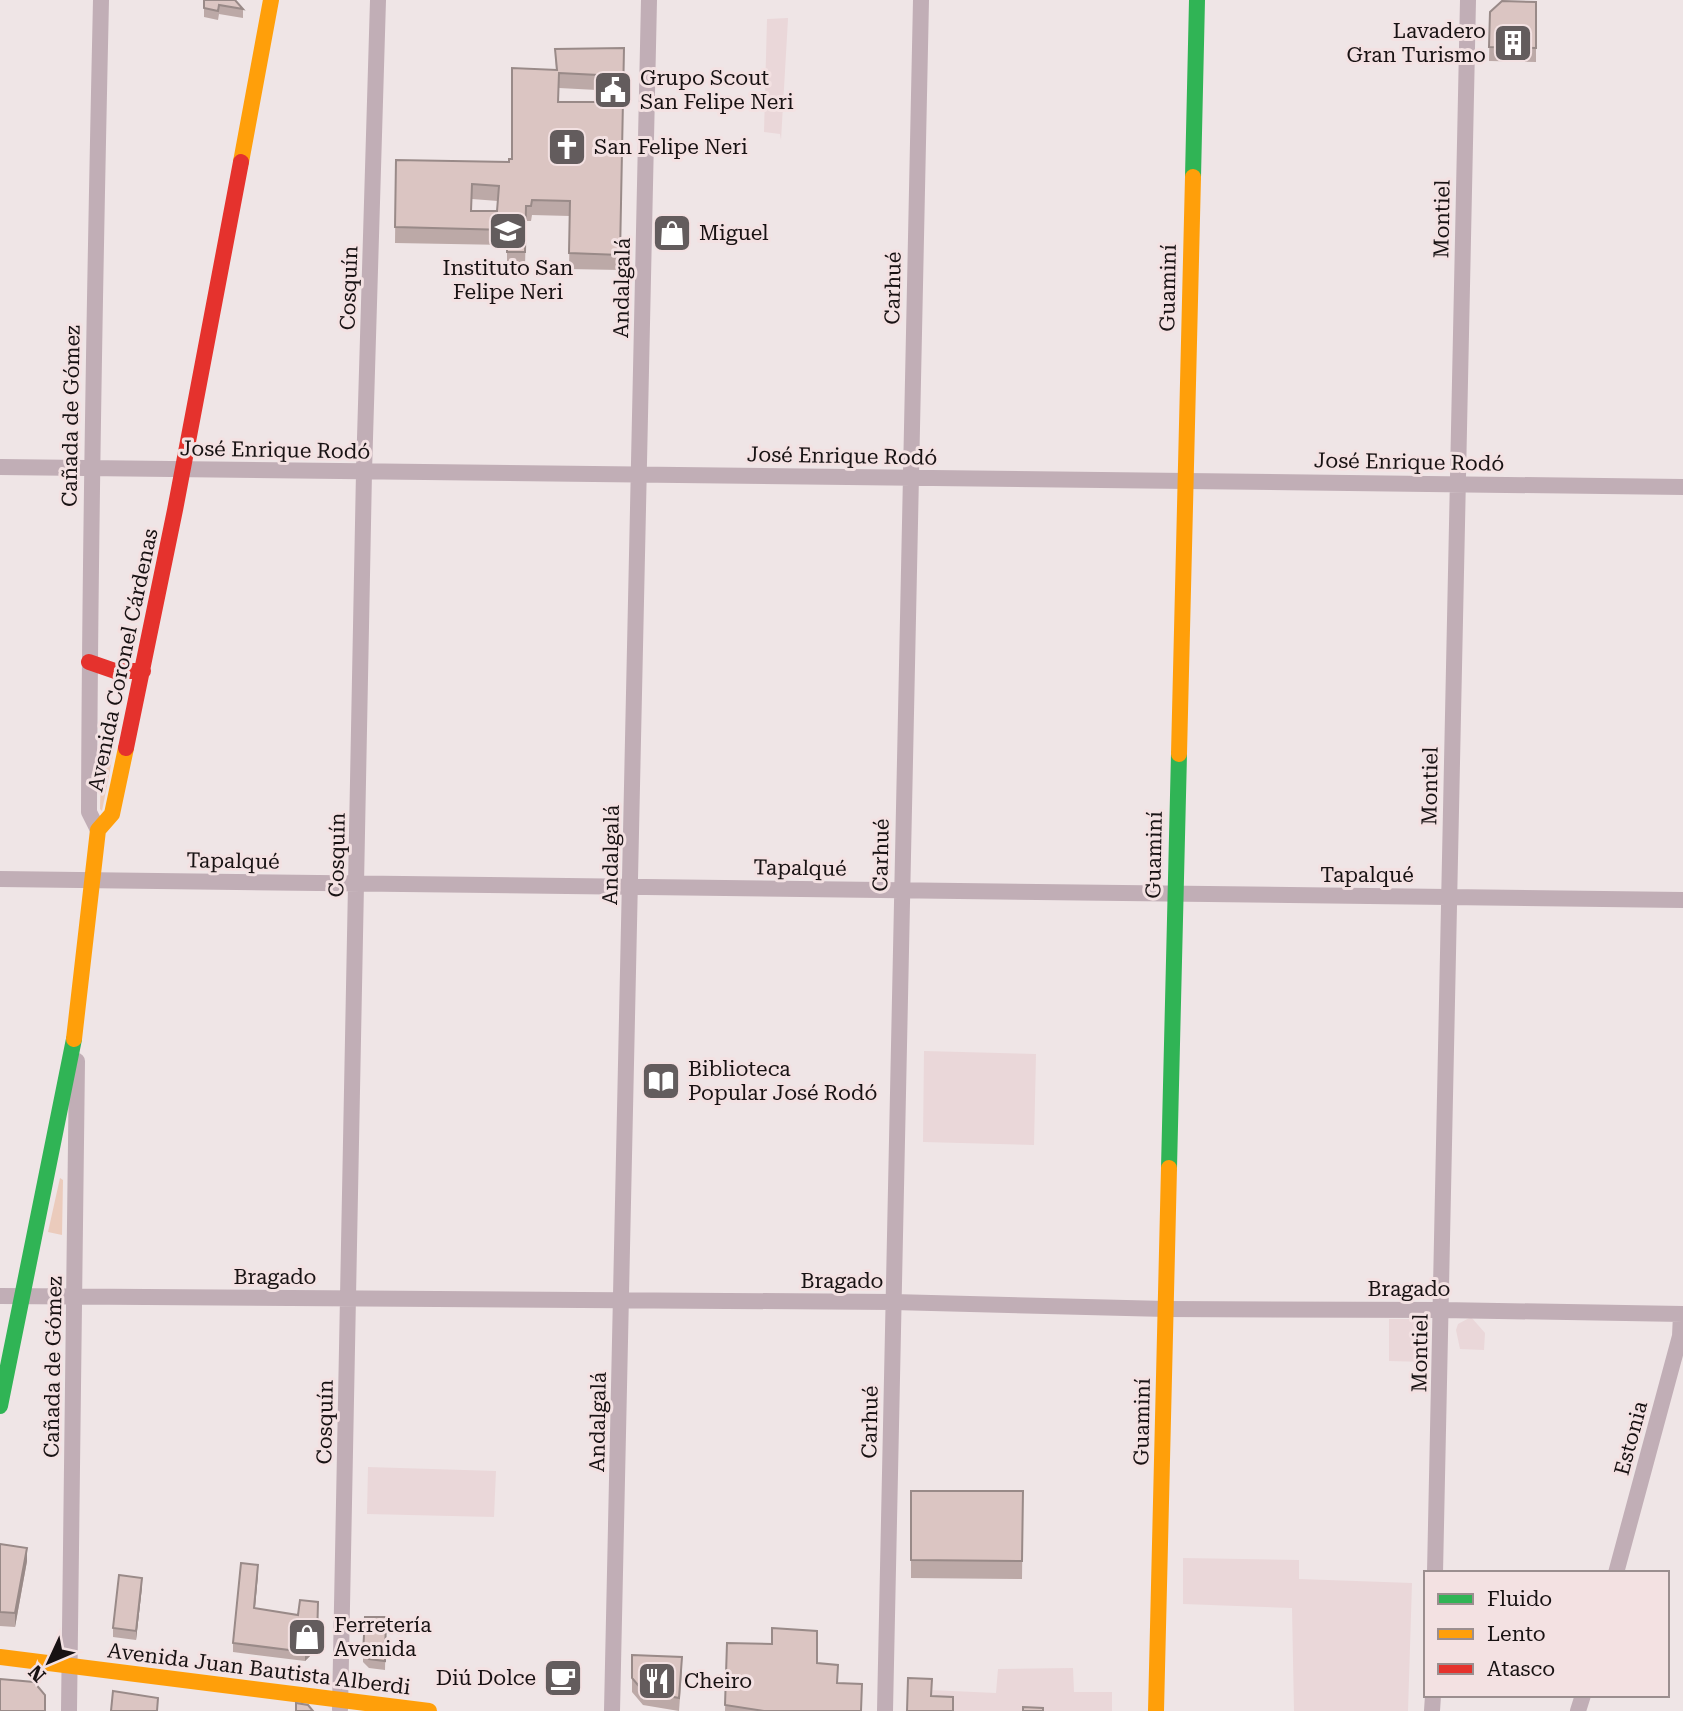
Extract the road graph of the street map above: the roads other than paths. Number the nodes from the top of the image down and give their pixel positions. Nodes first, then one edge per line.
1 (101, 0) edge
2 (271, 0) edge
3 (378, 0) edge
4 (649, 0) edge
5 (921, 0) edge
6 (1197, 0) edge
7 (1468, 0) edge
8 (0, 467) edge
9 (90, 468) junction
10 (184, 470) junction
11 (364, 472) junction
12 (638, 475) junction
13 (910, 477) junction
14 (1184, 482) junction
15 (1457, 484) junction
16 (1683, 487) edge
17 (89, 662) junction
18 (143, 671) junction
19 (98, 830) junction
20 (0, 879) edge
21 (92, 880) junction
22 (358, 884) junction
23 (631, 887) junction
24 (902, 890) junction
25 (1174, 895) junction
26 (1448, 897) junction
27 (1683, 900) edge
28 (77, 1024) junction
29 (0, 1296) edge
30 (22, 1297) junction
31 (75, 1297) junction
32 (348, 1299) junction
33 (621, 1301) junction
34 (893, 1302) junction
35 (1166, 1309) junction
36 (1442, 1310) junction
37 (1682, 1314) edge
38 (0, 1406) edge
39 (1436, 1571) edge
40 (1617, 1571) edge
41 (0, 1657) edge
42 (69, 1666) junction
43 (339, 1705) edge
44 (69, 1711) edge
45 (429, 1711) edge
46 (612, 1711) edge
47 (885, 1711) edge
48 (1156, 1711) edge

1 - 9 street, Cañada de Gómez
2 - 10 street, Avenida Coronel Cárdenas
3 - 11 street, Cosquín
4 - 12 street, Andalgalá
5 - 13 street, Carhué
6 - 14 street, Guaminí
7 - 15 street, Montiel
8 - 9 street, José Enrique Rodó
9 - 10 street, José Enrique Rodó
9 - 17 street, Cañada de Gómez
10 - 11 street, José Enrique Rodó
10 - 18 street, Avenida Coronel Cárdenas
11 - 12 street, José Enrique Rodó
11 - 22 street, Cosquín
12 - 13 street, José Enrique Rodó
12 - 23 street, Andalgalá
13 - 14 street, José Enrique Rodó
13 - 24 street, Carhué
14 - 15 street, José Enrique Rodó
14 - 25 street, Guaminí
15 - 16 street, José Enrique Rodó
15 - 26 street, Montiel
17 - 18 street
17 - 19 street, Cañada de Gómez
18 - 19 street, Avenida Coronel Cárdenas
19 - 21 street, Avenida Coronel Cárdenas
20 - 21 street, Tapalqué
21 - 22 street, Tapalqué
21 - 28 street, Avenida Coronel Cárdenas
22 - 23 street, Tapalqué
22 - 32 street, Cosquín
23 - 24 street, Tapalqué
23 - 33 street, Andalgalá
24 - 25 street, Tapalqué
24 - 34 street, Carhué
25 - 26 street, Tapalqué
25 - 35 street, Guaminí
26 - 27 street, Tapalqué
26 - 36 street, Montiel
28 - 30 street, Avenida Coronel Cárdenas
28 - 31 street, Cañada de Gómez
29 - 30 street, Bragado
30 - 31 street, Bragado
30 - 38 street, Avenida Coronel Cárdenas
31 - 32 street, Bragado
31 - 42 street, Cañada de Gómez
32 - 33 street, Bragado
32 - 43 street, Cosquín
33 - 34 street, Bragado
33 - 46 street, Andalgalá
34 - 35 street, Bragado
34 - 47 street, Carhué
35 - 36 street, Bragado
35 - 48 street, Guaminí
36 - 37 street, Bragado
36 - 39 street, Montiel
37 - 40 street, Estonia
41 - 42 street, Avenida Juan Bautista Alberdi
42 - 43 street, Avenida Juan Bautista Alberdi
42 - 44 street, Cañada de Gómez
43 - 45 street, Avenida Juan Bautista Alberdi

